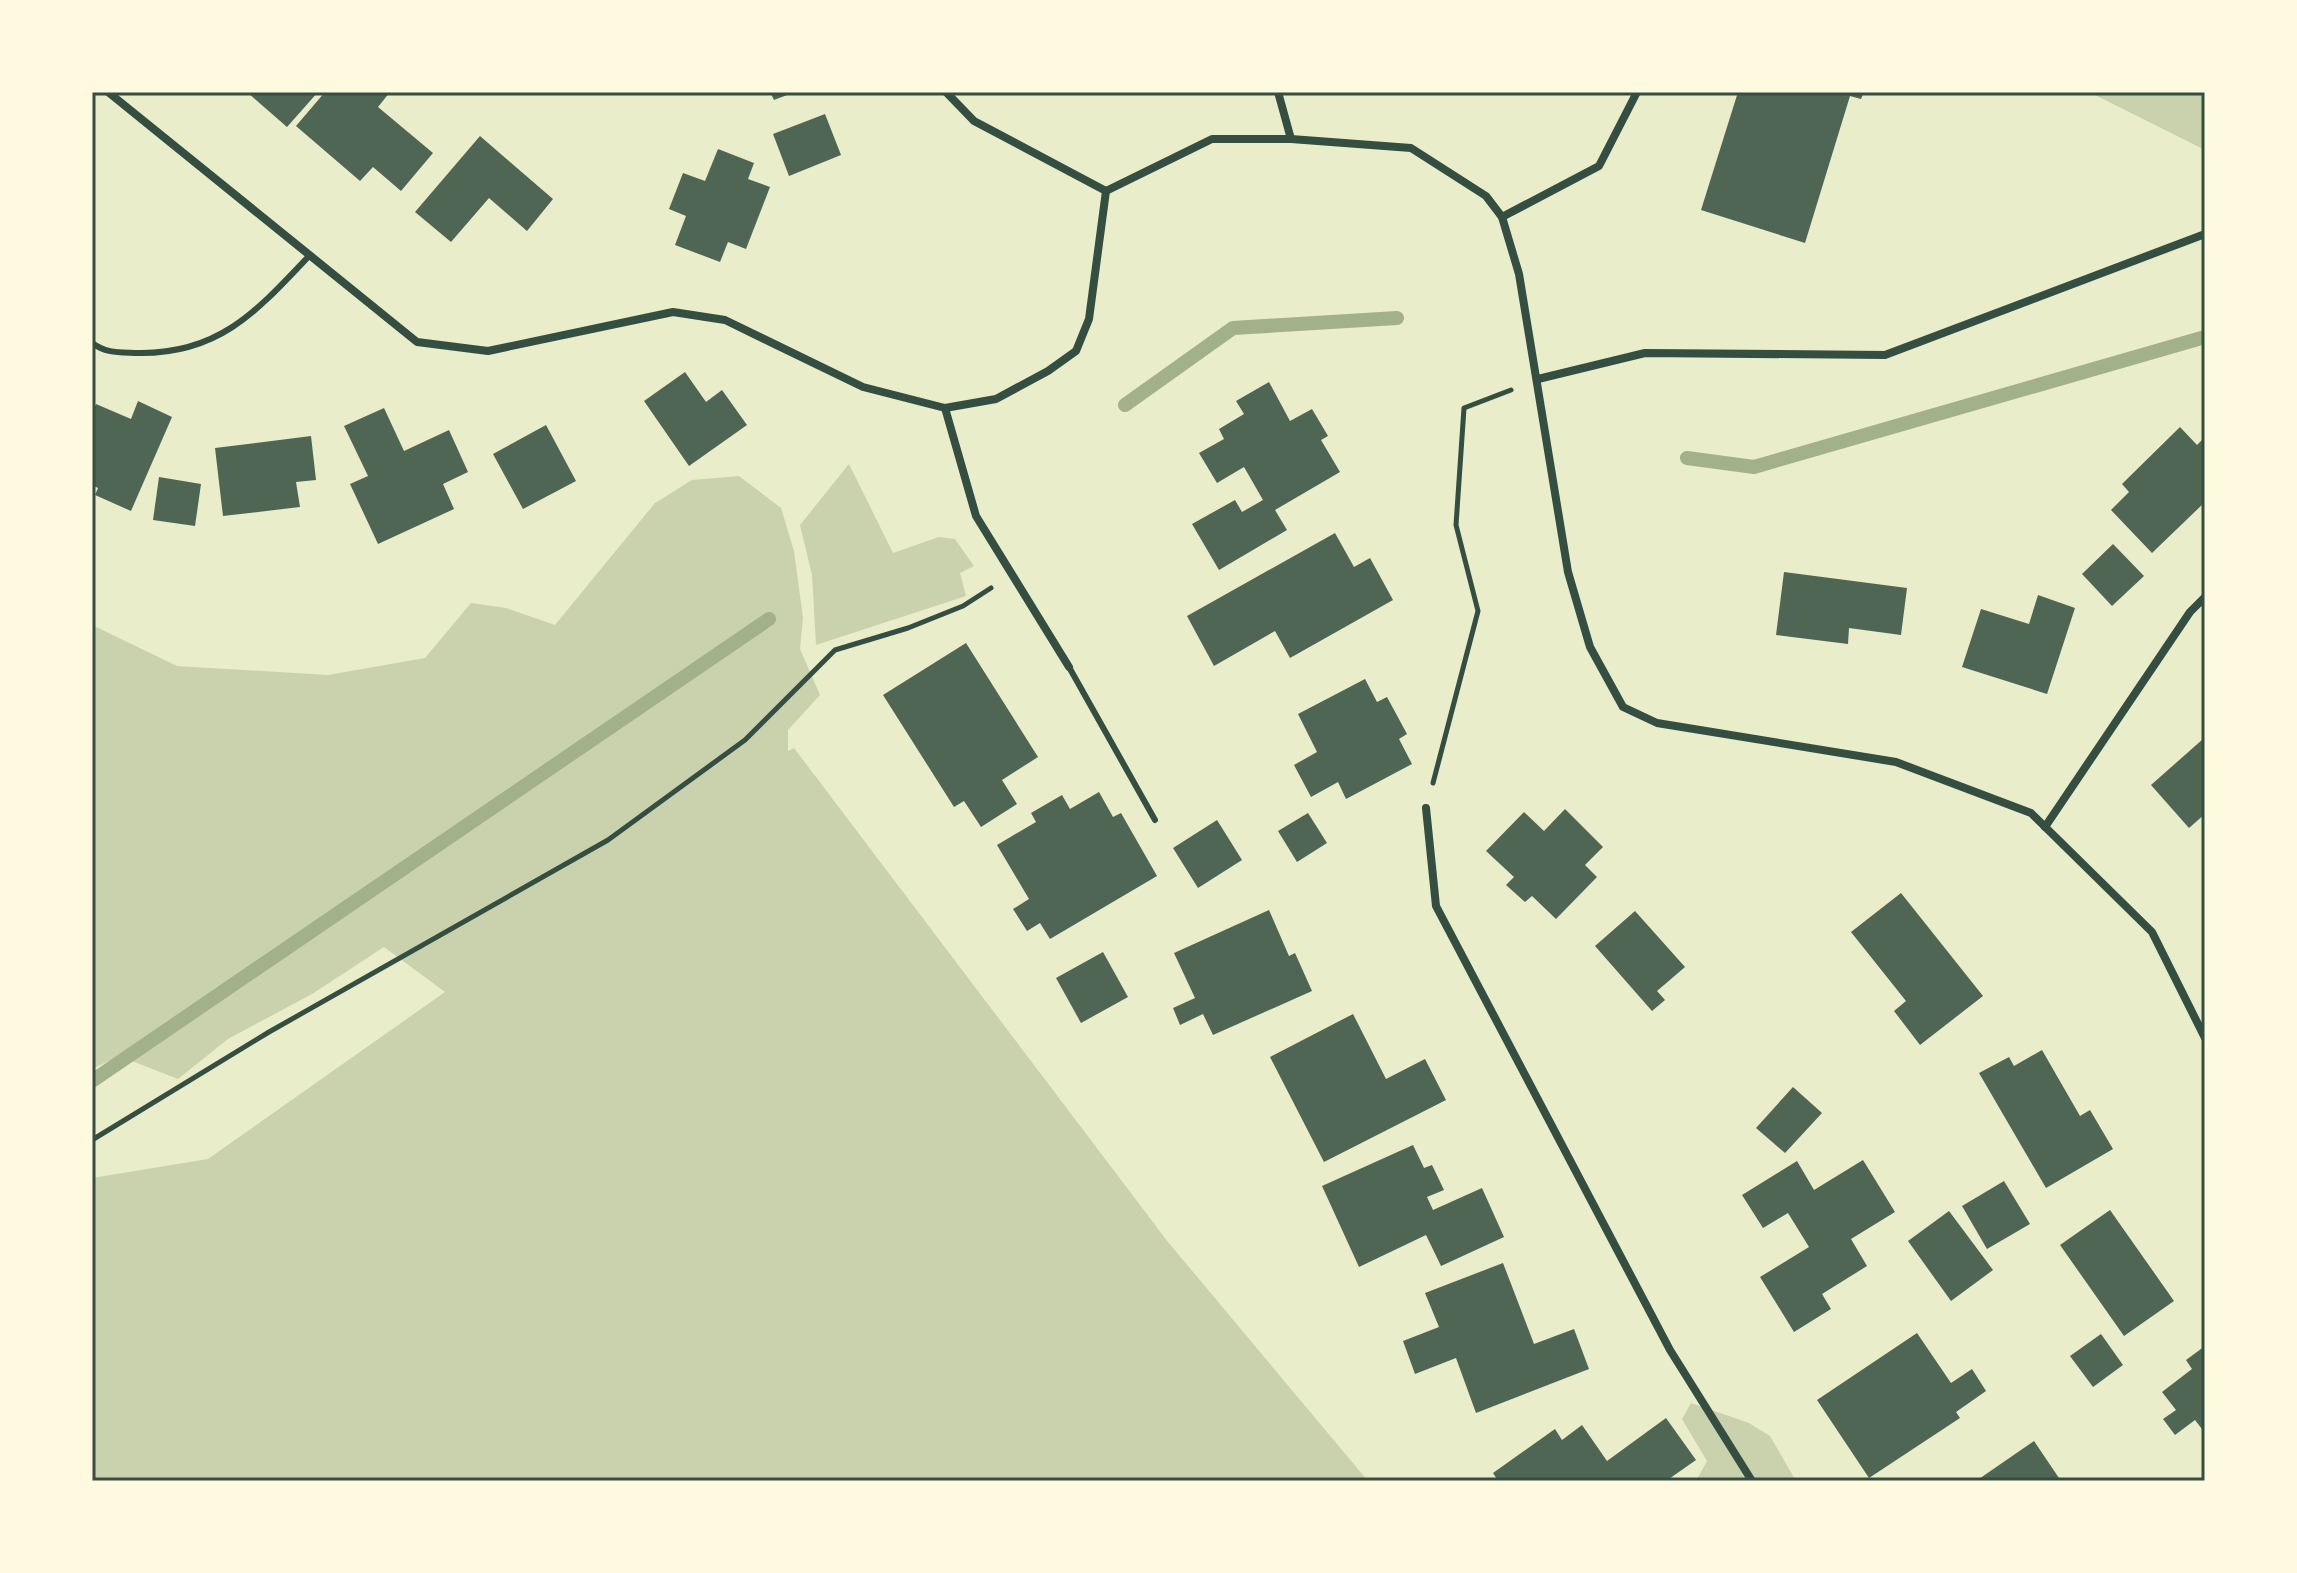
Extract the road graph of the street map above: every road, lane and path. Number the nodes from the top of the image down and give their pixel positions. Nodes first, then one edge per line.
1 (108, 92) edge
2 (946, 92) edge
3 (1278, 92) edge
4 (1637, 92) edge
5 (1291, 139) junction
6 (1106, 191) junction
7 (1502, 217) junction
8 (2205, 234) edge
9 (310, 255) junction
10 (92, 343) edge
11 (1538, 379) junction
12 (945, 408) junction
13 (1013, 573) junction
14 (2205, 597) edge
15 (1069, 667) joint
16 (1426, 808) joint
17 (1155, 820) dead end
18 (2045, 827) junction
19 (2205, 1038) edge
20 (92, 1140) edge
21 (1752, 1481) edge

1 - 9 street
2 - 6 street
3 - 5 street
4 - 7 street
5 - 6 street
5 - 7 street
6 - 12 street
7 - 11 street
8 - 11 street
9 - 10 lane
9 - 12 street
11 - 16 path
11 - 18 street
12 - 13 street
13 - 15 street
13 - 20 path
14 - 18 street
15 - 17 lane
16 - 21 street
18 - 19 street

